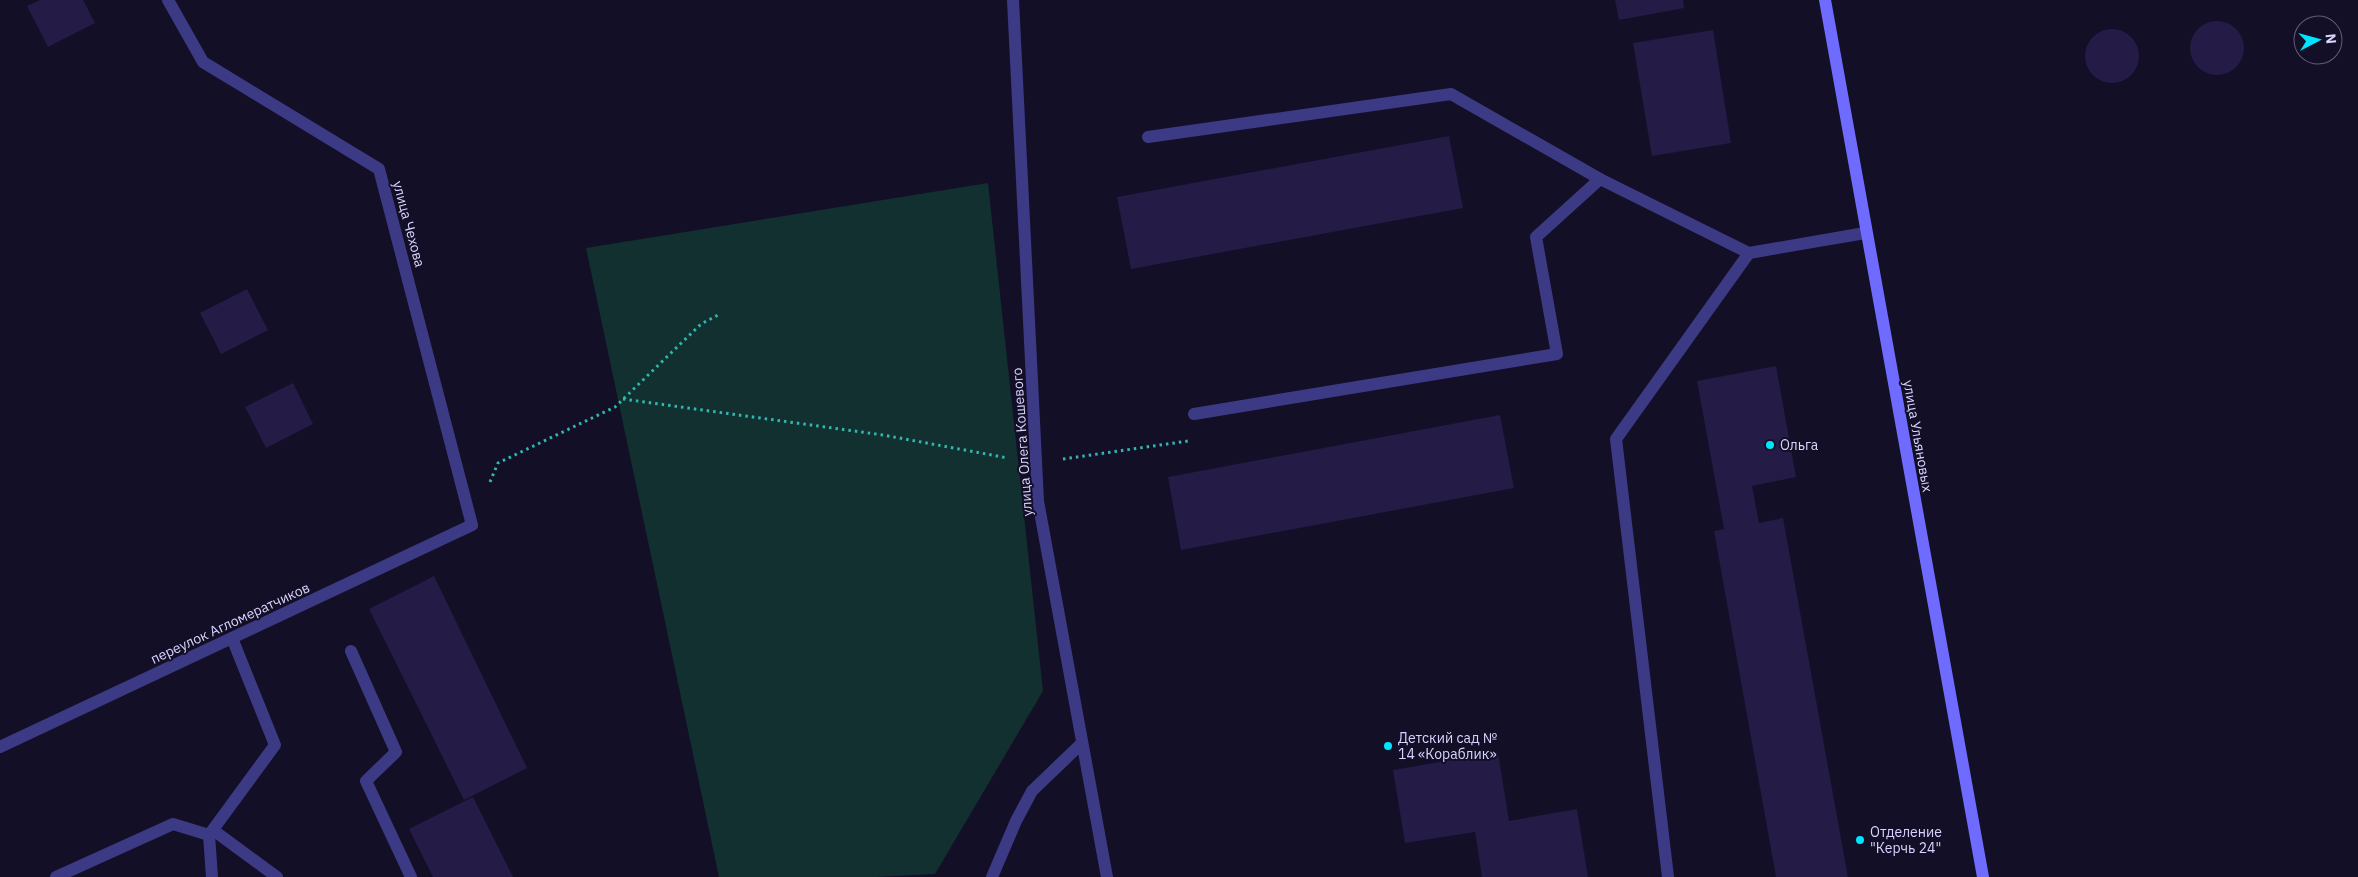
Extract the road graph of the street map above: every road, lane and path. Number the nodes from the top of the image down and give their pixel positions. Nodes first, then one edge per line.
1 (168, 0) edge
2 (1013, 0) edge
3 (1825, 0) edge
4 (1148, 137) dead end
5 (1600, 180) junction
6 (1865, 233) junction
7 (1750, 253) junction
8 (720, 314) dead end
9 (623, 399) junction
10 (1194, 414) joint
11 (1036, 463) junction
12 (472, 525) junction
13 (232, 638) junction
14 (351, 651) dead end
15 (1082, 743) junction
16 (0, 747) edge
17 (211, 832) junction
18 (56, 877) edge
19 (212, 877) edge
20 (277, 877) edge
21 (411, 877) edge
22 (992, 877) edge
23 (1106, 877) edge
24 (1668, 877) edge
25 (1982, 877) edge

1 - 12 street, улица Чехова
2 - 11 street, улица Олега Кошевого
3 - 6 street, улица Ульяновых
4 - 5 street
5 - 7 street
5 - 10 street
6 - 7 street
6 - 25 street, улица Ульяновых
7 - 24 street
8 - 9 path
9 - 11 path
9 - 12 path
10 - 11 path
11 - 15 street, улица Олега Кошевого
12 - 13 street, переулок Агломератчиков
13 - 16 street, переулок Агломератчиков
13 - 17 street
14 - 21 street
15 - 22 street
15 - 23 street, улица Олега Кошевого
17 - 18 street
17 - 19 street
17 - 20 street

